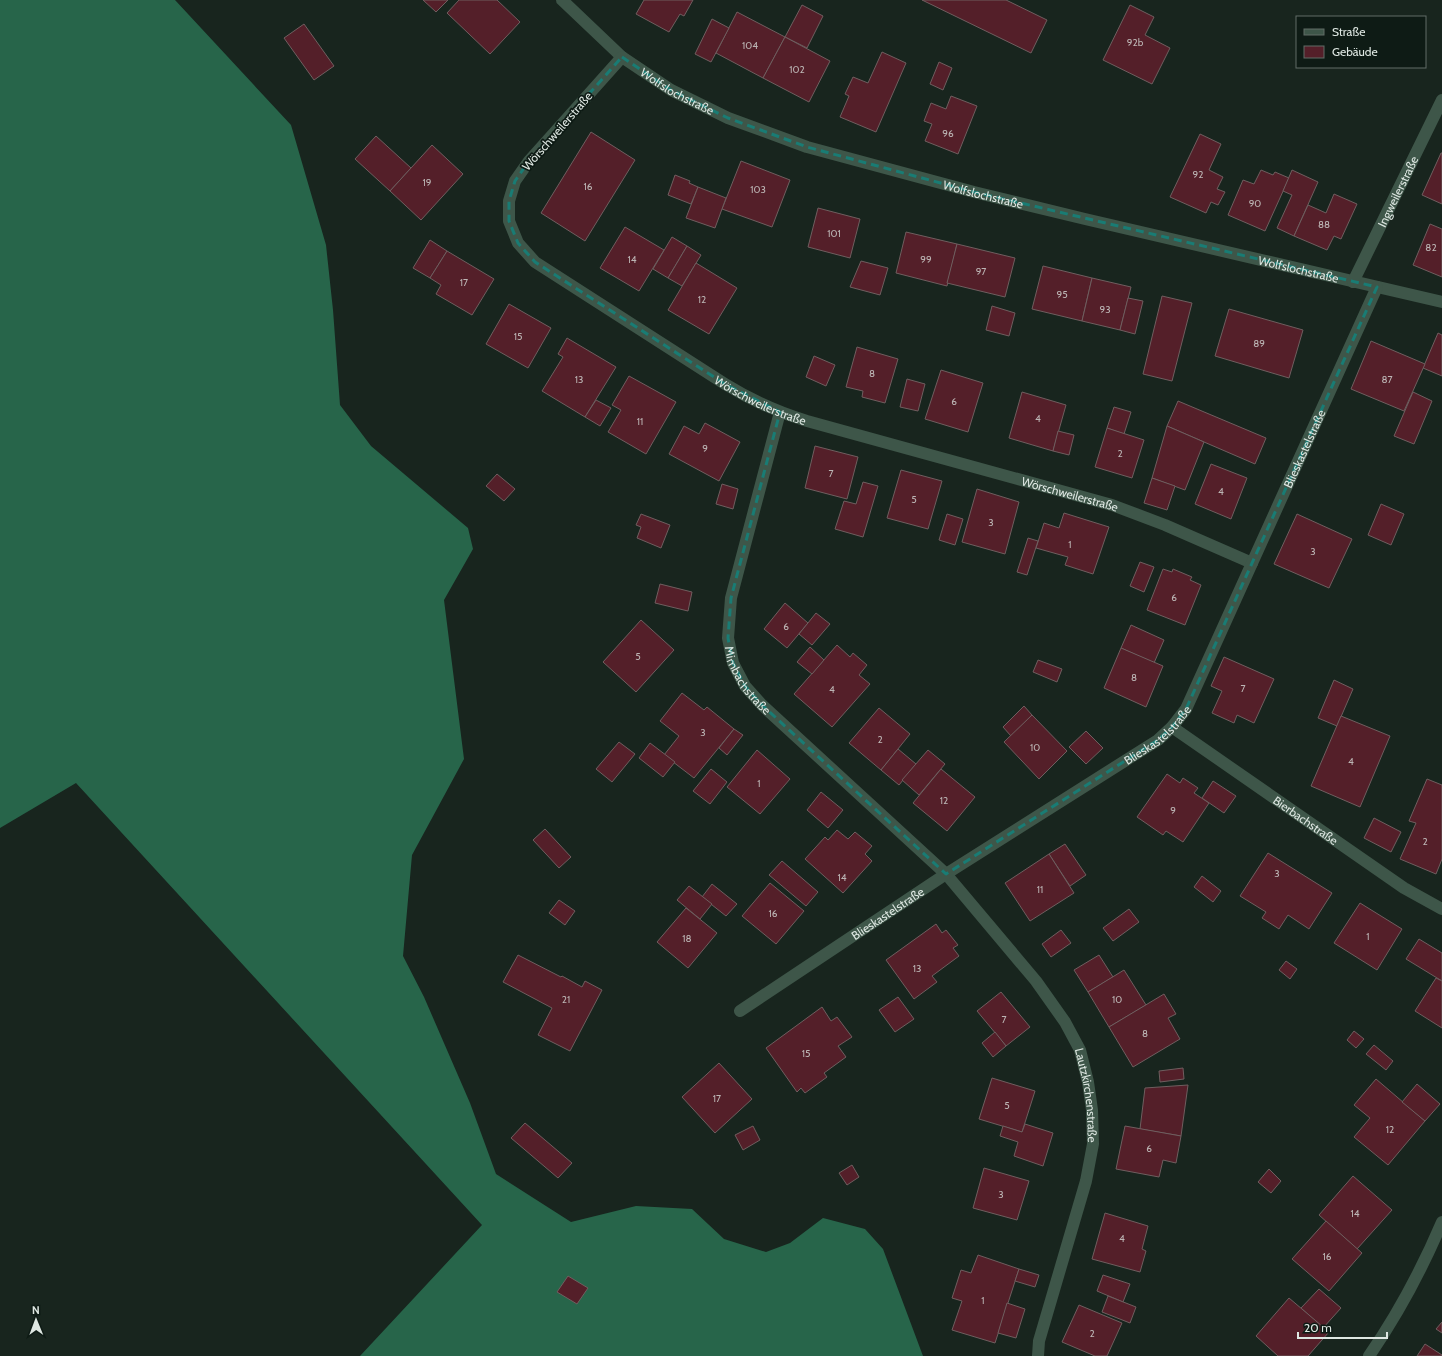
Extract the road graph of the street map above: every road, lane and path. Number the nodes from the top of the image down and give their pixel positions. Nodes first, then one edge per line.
1 (562, 0) edge
2 (622, 57) junction
3 (1442, 100) edge
4 (1353, 282) junction
5 (1377, 287) junction
6 (1442, 302) edge
7 (780, 412) junction
8 (1252, 563) junction
9 (1172, 727) junction
10 (946, 874) junction
11 (1442, 909) edge
12 (740, 1011) dead end
13 (1442, 1222) edge
14 (1038, 1356) edge
15 (1369, 1356) edge

1 - 2 street, Wolfslochstraße
2 - 4 street, Wolfslochstraße
2 - 7 street, Wörschweilerstraße
3 - 4 street, Ingweilerstraße
4 - 5 street, Wolfslochstraße
5 - 6 street, Wolfslochstraße
5 - 8 street, Blieskastelstraße
7 - 8 street, Wörschweilerstraße
7 - 10 street, Mimbachstraße
8 - 9 street, Blieskastelstraße
9 - 10 street, Blieskastelstraße
9 - 11 street, Bierbachstraße
10 - 12 street, Blieskastelstraße
10 - 14 street, Lautzkirchenstraße
13 - 15 street

